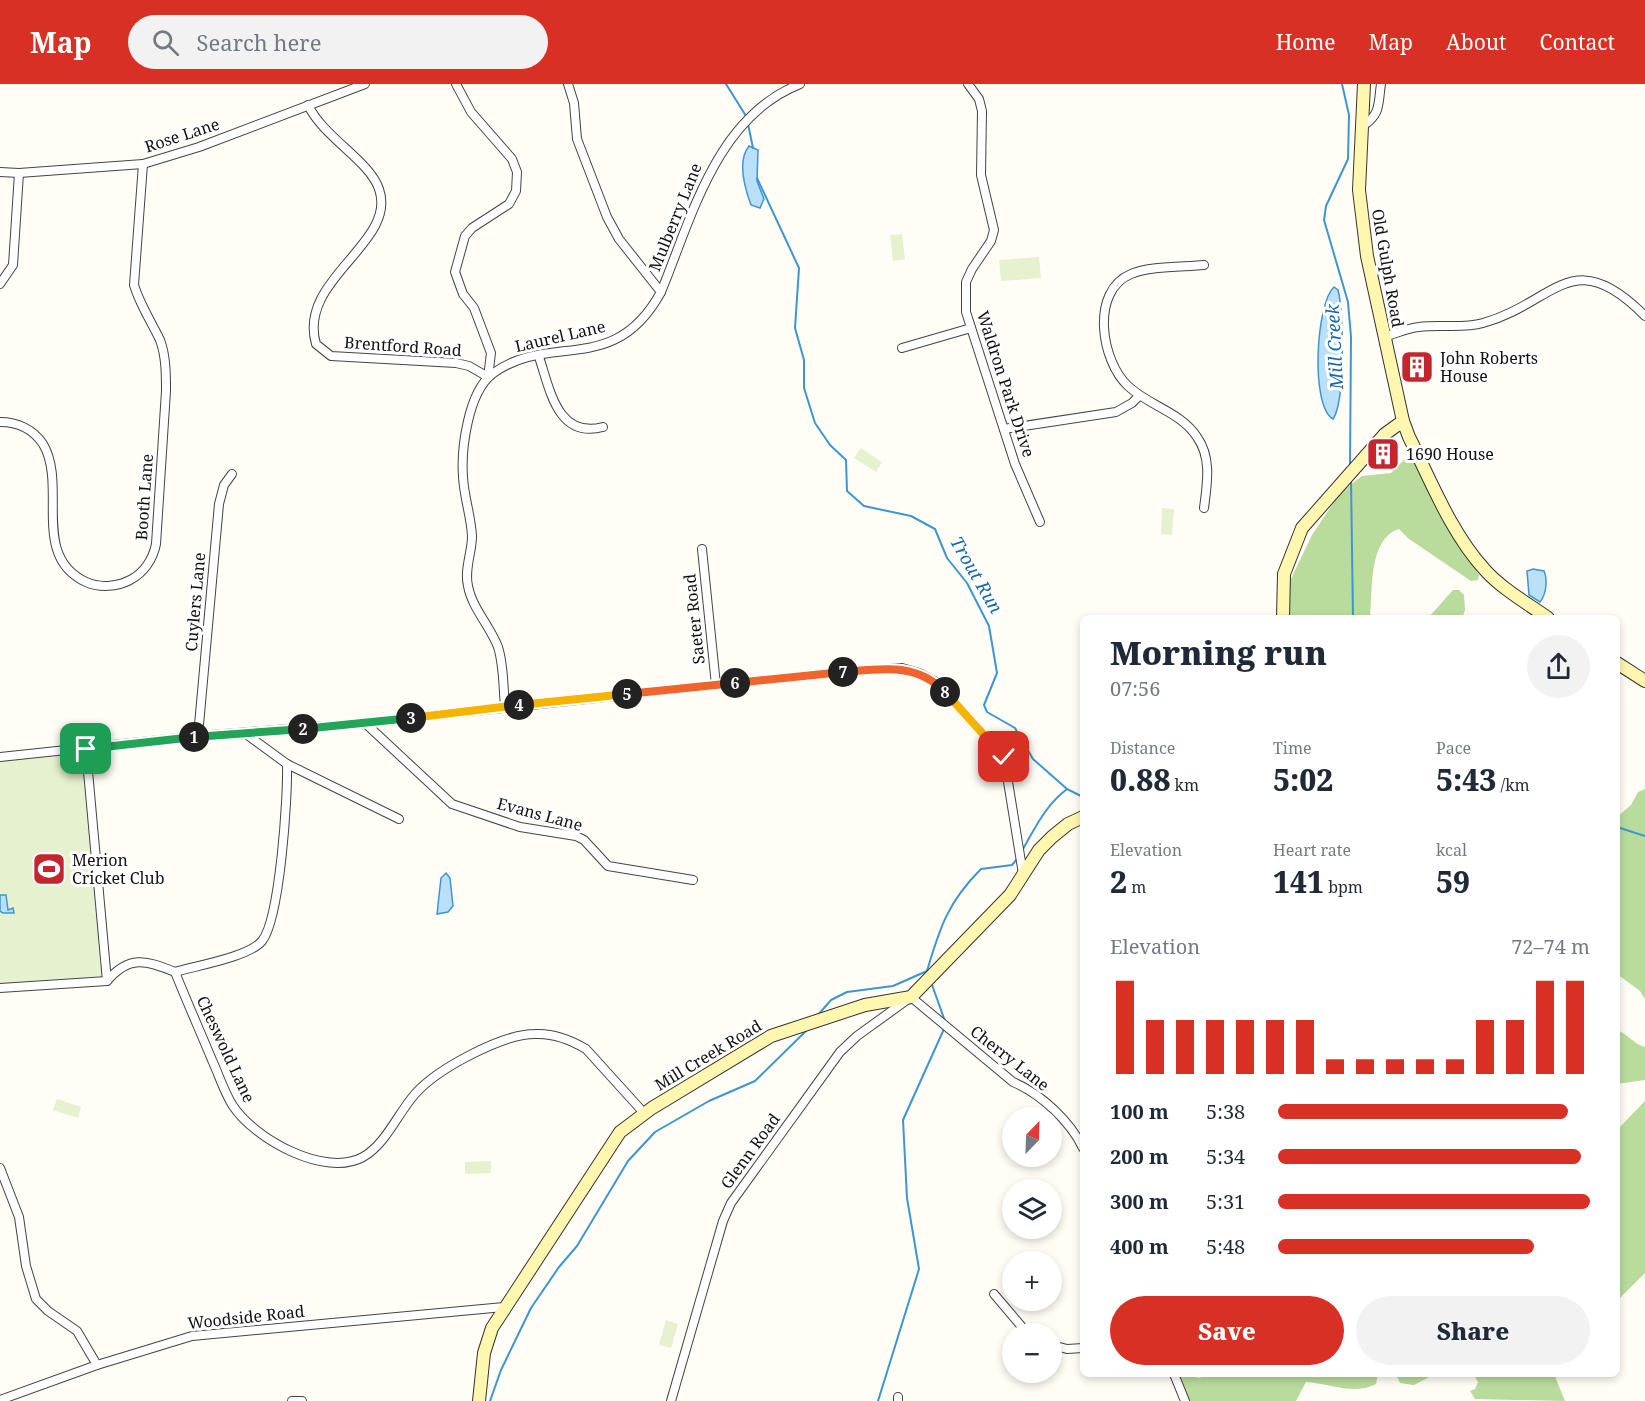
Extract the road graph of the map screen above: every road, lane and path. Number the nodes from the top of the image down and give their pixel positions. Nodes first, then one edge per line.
1 (365, 84) edge
2 (456, 84) edge
3 (568, 84) edge
4 (800, 84) edge
5 (969, 84) edge
6 (1364, 84) edge
7 (1381, 84) edge
8 (308, 105) junction
9 (1364, 125) junction
10 (143, 164) junction
11 (0, 172) edge
12 (19, 173) junction
13 (1204, 265) dead end
14 (0, 284) edge
15 (661, 292) junction
16 (1645, 316) edge
17 (970, 328) junction
18 (1383, 338) junction
19 (903, 348) dead end
20 (539, 357) junction
21 (488, 377) junction
22 (1139, 396) junction
23 (1403, 421) junction
24 (0, 422) edge
25 (603, 427) dead end
26 (1004, 429) junction
27 (232, 474) dead end
28 (1204, 508) dead end
29 (1040, 522) dead end
30 (702, 549) dead end
31 (1282, 615) edge
32 (1544, 615) edge
33 (1620, 665) edge
34 (1645, 681) edge
35 (716, 685) junction
36 (505, 706) junction
37 (365, 723) junction
38 (246, 734) junction
39 (198, 736) junction
40 (86, 749) junction
41 (0, 757) edge
42 (287, 764) junction
43 (399, 819) dead end
44 (1080, 819) edge
45 (1023, 876) junction
46 (693, 880) dead end
47 (175, 972) junction
48 (107, 981) junction
49 (0, 988) edge
50 (911, 997) junction
51 (644, 1113) junction
52 (1080, 1143) edge
53 (0, 1168) edge
54 (994, 1294) dead end
55 (504, 1307) junction
56 (1019, 1323) edge
57 (1062, 1348) edge
58 (1080, 1348) edge
59 (97, 1365) junction
60 (1175, 1377) edge
61 (0, 1400) edge
62 (292, 1401) edge
63 (302, 1401) edge
64 (479, 1401) edge
65 (670, 1401) edge
66 (1185, 1401) edge

1 - 8 street, Rose Lane
2 - 21 street
3 - 15 street
4 - 15 street, Mulberry Lane
5 - 17 street, Waldron Park Drive
6 - 9 street, Old Gulph Road
7 - 9 street
8 - 10 street, Rose Lane
8 - 21 street, Brentford Road
9 - 18 street, Old Gulph Road
10 - 12 street, Rose Lane
10 - 24 street, Booth Lane
11 - 12 street, Rose Lane
12 - 14 street
13 - 22 street
15 - 20 street, Laurel Lane
16 - 18 street
17 - 19 street
17 - 26 street, Waldron Park Drive
18 - 23 street, Old Gulph Road
20 - 21 street, Laurel Lane
20 - 25 street
21 - 36 street
22 - 26 street
22 - 28 street
23 - 31 street
23 - 32 street, Old Gulph Road
26 - 29 street, Waldron Park Drive
27 - 39 street, Cuylers Lane
30 - 35 street, Saeter Road
33 - 34 street
35 - 36 street
35 - 45 street
36 - 37 street
37 - 38 street
37 - 46 street, Evans Lane
38 - 39 street
38 - 42 street
39 - 40 street
40 - 41 street
40 - 48 street
42 - 43 street
42 - 47 street
44 - 45 street
45 - 50 street
47 - 48 street
47 - 51 street, Cheswold Lane
48 - 49 street
50 - 51 street, Mill Creek Road
50 - 52 street, Cherry Lane
50 - 65 street, Glenn Road
51 - 55 street, Mill Creek Road
53 - 59 street
54 - 56 street
55 - 59 street, Woodside Road
55 - 64 street, Mill Creek Road
57 - 58 street
59 - 61 street, Woodside Road
60 - 66 street
62 - 63 street

